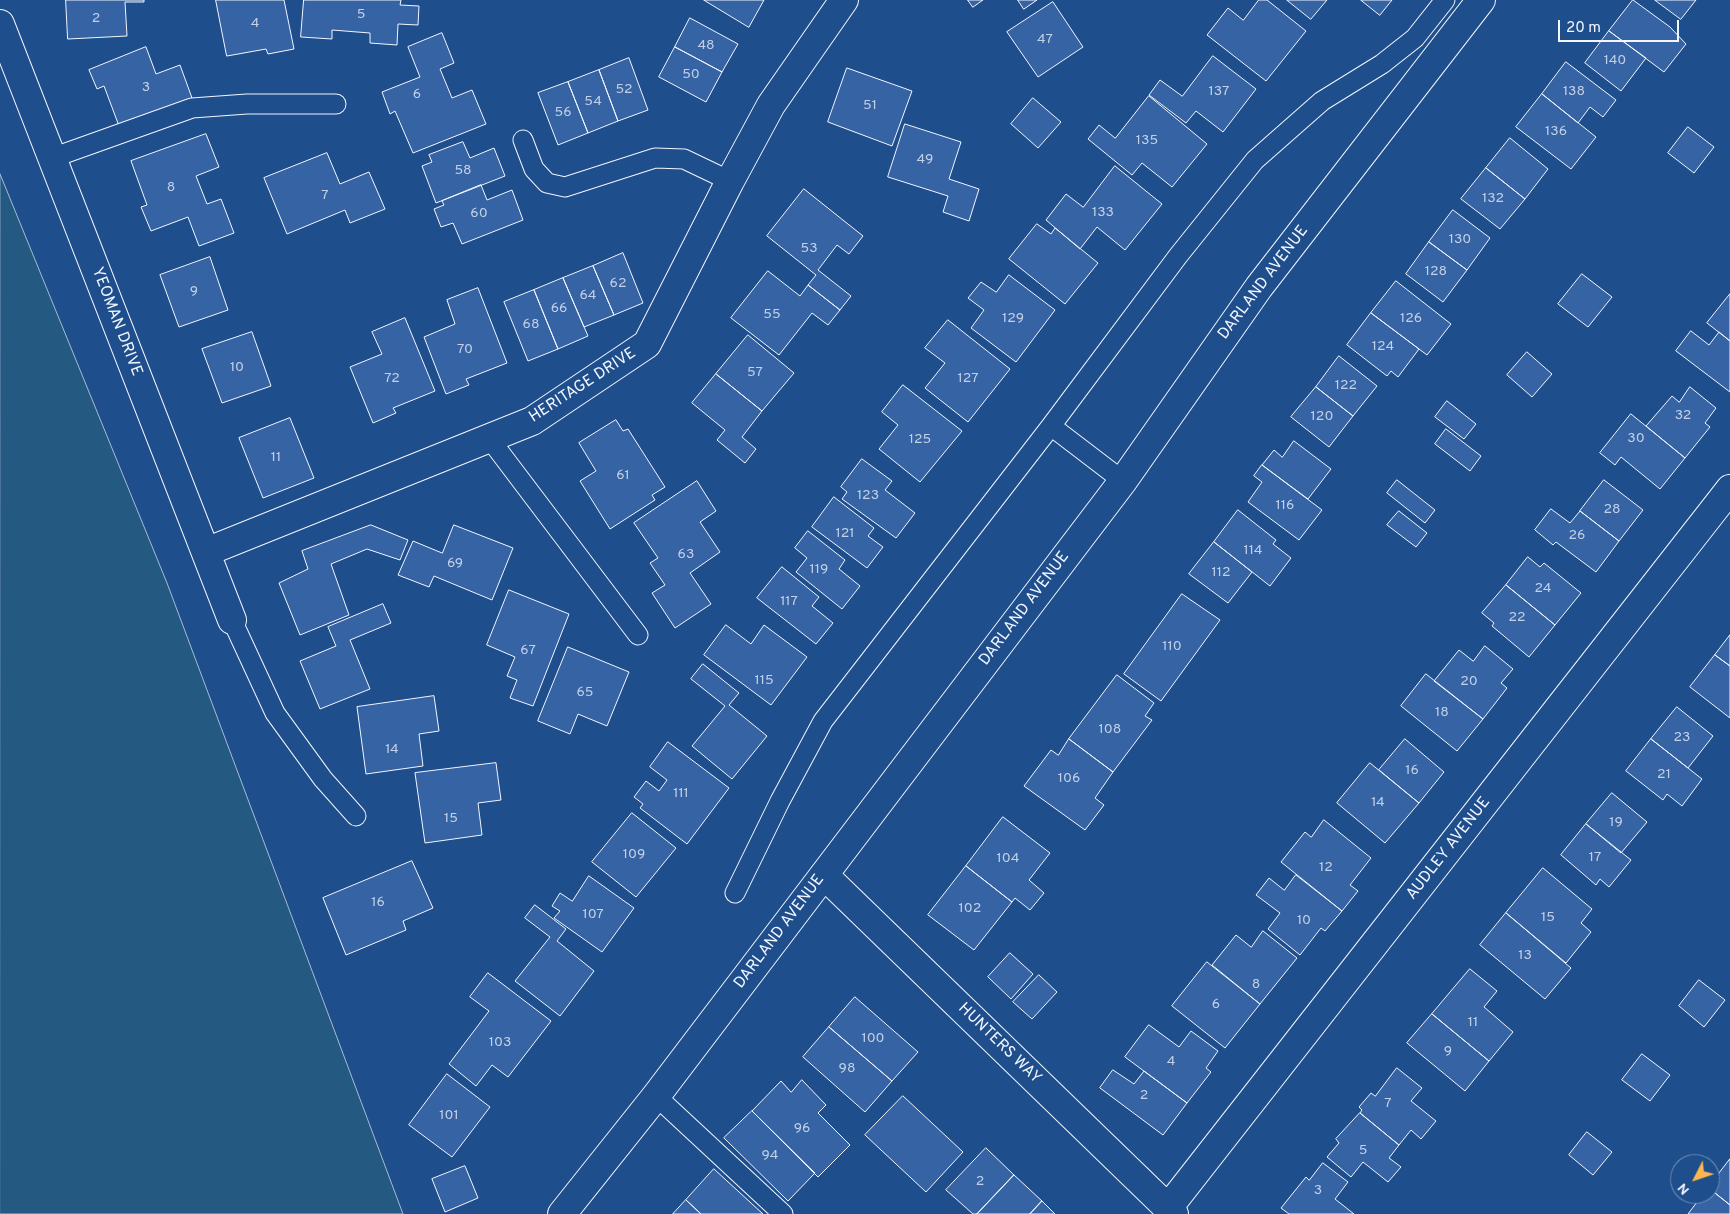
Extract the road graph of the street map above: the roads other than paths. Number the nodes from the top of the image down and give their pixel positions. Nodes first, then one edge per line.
1 (844, 0) edge
2 (1445, 0) edge
3 (1481, 0) edge
4 (0, 24) edge
5 (336, 104) dead end
6 (523, 140) dead end
7 (52, 158) junction
8 (730, 181) junction
9 (1051, 426) junction
10 (489, 438) junction
11 (1123, 481) junction
12 (1730, 489) edge
13 (206, 552) junction
14 (232, 620) joint
15 (638, 635) dead end
16 (356, 816) dead end
17 (824, 875) junction
18 (734, 894) dead end
19 (656, 1096) junction
20 (1171, 1211) edge
21 (562, 1214) edge
22 (783, 1214) edge

1 - 8 street, HERITAGE DRIVE
2 - 9 lane
3 - 11 street, DARLAND AVENUE
4 - 7 street, YEOMAN DRIVE
5 - 7 lane
6 - 8 lane
7 - 13 street, YEOMAN DRIVE
8 - 10 street, HERITAGE DRIVE
9 - 11 lane
9 - 18 lane
10 - 13 street, HERITAGE DRIVE
10 - 15 lane
11 - 17 street, DARLAND AVENUE
12 - 20 street, AUDLEY AVENUE
13 - 14 street, YEOMAN DRIVE
14 - 16 lane
17 - 19 street, DARLAND AVENUE
17 - 20 street, HUNTERS WAY
19 - 21 street, DARLAND AVENUE
19 - 22 lane

